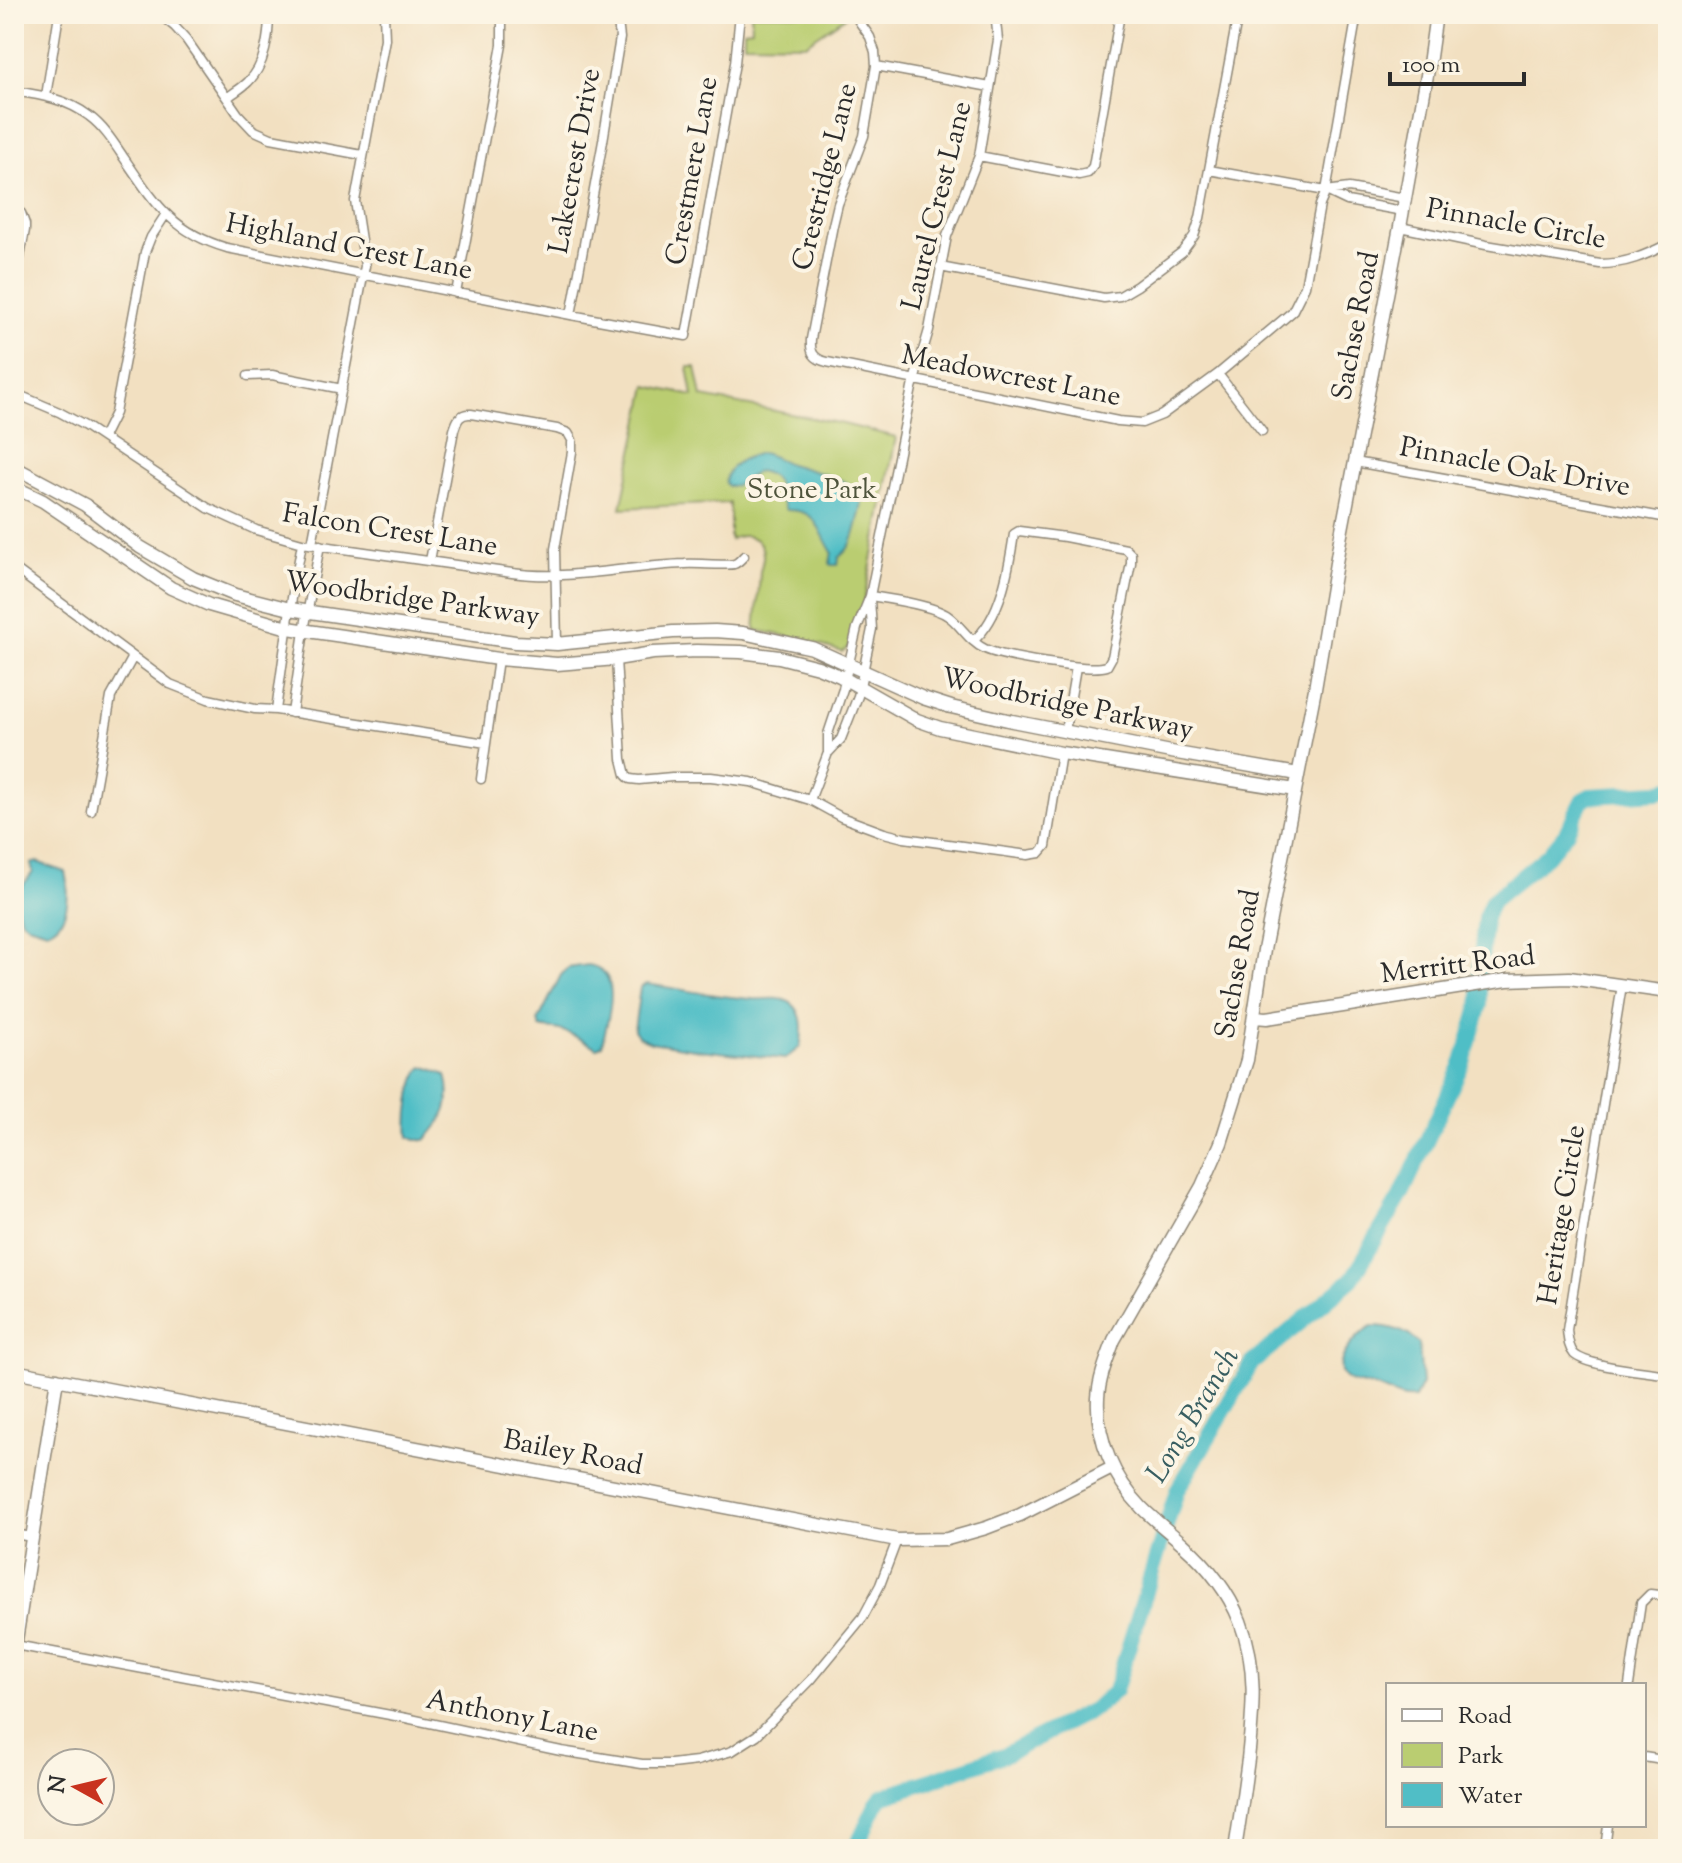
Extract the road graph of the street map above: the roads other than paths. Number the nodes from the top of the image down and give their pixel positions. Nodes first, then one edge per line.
1 (59, 14) edge
2 (159, 14) edge
3 (269, 14) edge
4 (384, 14) edge
5 (502, 14) edge
6 (617, 14) edge
7 (740, 14) edge
8 (854, 14) edge
9 (993, 14) edge
10 (1120, 14) edge
11 (1238, 14) edge
12 (1357, 14) edge
13 (1436, 14) edge
14 (876, 66) junction
15 (990, 87) junction
16 (14, 91) edge
17 (46, 96) junction
18 (227, 98) junction
19 (362, 155) junction
20 (979, 156) junction
21 (1209, 170) junction
22 (1326, 191) junction
23 (1404, 204) junction
24 (14, 210) edge
25 (166, 214) junction
26 (1400, 227) junction
27 (1668, 244) edge
28 (940, 267) junction
29 (363, 274) junction
30 (14, 289) edge
31 (456, 293) junction
32 (571, 315) junction
33 (686, 336) joint
34 (813, 356) joint
35 (1218, 374) junction
36 (248, 376) dead end
37 (914, 380) junction
38 (342, 389) junction
39 (14, 393) edge
40 (1262, 431) dead end
41 (103, 437) junction
42 (1355, 462) junction
43 (14, 467) edge
44 (14, 487) edge
45 (1668, 518) edge
46 (311, 544) junction
47 (744, 556) dead end
48 (430, 561) junction
49 (14, 568) edge
50 (556, 575) junction
51 (870, 596) junction
52 (290, 609) junction
53 (308, 612) junction
54 (288, 628) junction
55 (304, 631) junction
56 (973, 641) junction
57 (557, 644) junction
58 (133, 657) junction
59 (498, 659) junction
60 (616, 659) junction
61 (848, 663) junction
62 (1076, 667) junction
63 (863, 670) junction
64 (845, 679) junction
65 (860, 688) junction
66 (276, 710) junction
67 (292, 713) junction
68 (1065, 731) junction
69 (486, 743) junction
70 (828, 753) junction
71 (1061, 753) junction
72 (1298, 774) junction
73 (481, 779) dead end
74 (1295, 790) junction
75 (810, 800) junction
76 (91, 811) dead end
77 (1622, 985) junction
78 (1668, 992) edge
79 (1255, 1017) junction
80 (14, 1371) edge
81 (1668, 1375) edge
82 (57, 1379) junction
83 (1112, 1468) junction
84 (14, 1534) edge
85 (32, 1537) junction
86 (897, 1540) junction
87 (1668, 1596) edge
88 (15, 1649) edge
89 (1629, 1683) edge
90 (1646, 1757) edge
91 (1668, 1761) edge
92 (1608, 1827) edge
93 (1235, 1849) edge
94 (1605, 1849) edge

1 - 17 street
2 - 18 street
3 - 18 street
4 - 19 street
5 - 31 street
6 - 32 street, Lakecrest Drive
7 - 33 street, Crestmere Lane
8 - 14 street, Crestridge Lane
9 - 15 street, Laurel Crest Lane
10 - 20 street
11 - 21 street
12 - 22 street, Meadowcrest Lane
13 - 23 main road, Sachse Road
14 - 15 street
14 - 34 street, Crestridge Lane
15 - 20 street, Laurel Crest Lane
16 - 17 street, Highland Crest Lane
17 - 25 street, Highland Crest Lane
18 - 19 street
19 - 29 street
20 - 28 street, Laurel Crest Lane
21 - 22 street
21 - 28 street
22 - 23 street
22 - 23 street
22 - 35 street, Meadowcrest Lane
23 - 26 main road, Sachse Road
24 - 30 street
25 - 29 street, Highland Crest Lane
25 - 41 street
26 - 27 street, Pinnacle Circle
26 - 42 main road, Sachse Road
28 - 37 street, Laurel Crest Lane
29 - 31 street, Highland Crest Lane
29 - 38 street
31 - 32 street, Highland Crest Lane
32 - 33 street, Highland Crest Lane
34 - 37 street, Meadowcrest Lane
35 - 37 street, Meadowcrest Lane
35 - 40 street
36 - 38 street
37 - 51 street, Laurel Crest Lane
38 - 46 street
39 - 41 street, Falcon Crest Lane
41 - 46 street, Falcon Crest Lane
42 - 45 street, Pinnacle Oak Drive
42 - 72 main road, Sachse Road
43 - 52 main road, Woodbridge Parkway
44 - 54 main road, Woodbridge Parkway
46 - 48 street, Falcon Crest Lane
46 - 52 street
46 - 53 street
47 - 50 street, Falcon Crest Lane
48 - 50 street, Falcon Crest Lane
48 - 50 street
49 - 58 street
50 - 57 street
51 - 56 street
51 - 61 street, Laurel Crest Lane
51 - 63 street, Laurel Crest Lane
52 - 53 main road, Woodbridge Parkway
52 - 54 street
53 - 55 street
53 - 57 main road, Woodbridge Parkway
54 - 55 main road, Woodbridge Parkway
54 - 66 street
55 - 59 main road, Woodbridge Parkway
55 - 67 street
56 - 62 street
56 - 62 street
57 - 61 main road, Woodbridge Parkway
58 - 66 street
58 - 76 street
59 - 60 main road, Woodbridge Parkway
59 - 69 street
60 - 64 main road, Woodbridge Parkway
60 - 75 street
61 - 63 main road, Woodbridge Parkway
61 - 64 street, Laurel Crest Lane
62 - 68 street
63 - 65 street, Laurel Crest Lane
63 - 68 main road, Woodbridge Parkway
64 - 65 main road, Woodbridge Parkway
64 - 70 street, Laurel Crest Lane
65 - 70 street, Laurel Crest Lane
65 - 71 main road, Woodbridge Parkway
66 - 67 street
67 - 69 street
68 - 72 main road, Woodbridge Parkway
69 - 73 street
70 - 75 street
71 - 74 main road, Woodbridge Parkway
71 - 75 street
72 - 74 main road, Sachse Road
74 - 79 main road, Sachse Road
77 - 78 main road, Merritt Road
77 - 79 main road, Merritt Road
77 - 81 street, Heritage Circle
79 - 83 main road, Sachse Road
80 - 82 main road, Bailey Road
82 - 85 main road
82 - 86 main road, Bailey Road
83 - 86 main road, Bailey Road
83 - 93 main road, Sachse Road
84 - 85 street
85 - 88 main road
86 - 88 street, Anthony Lane
87 - 89 street
90 - 91 street
92 - 94 street

